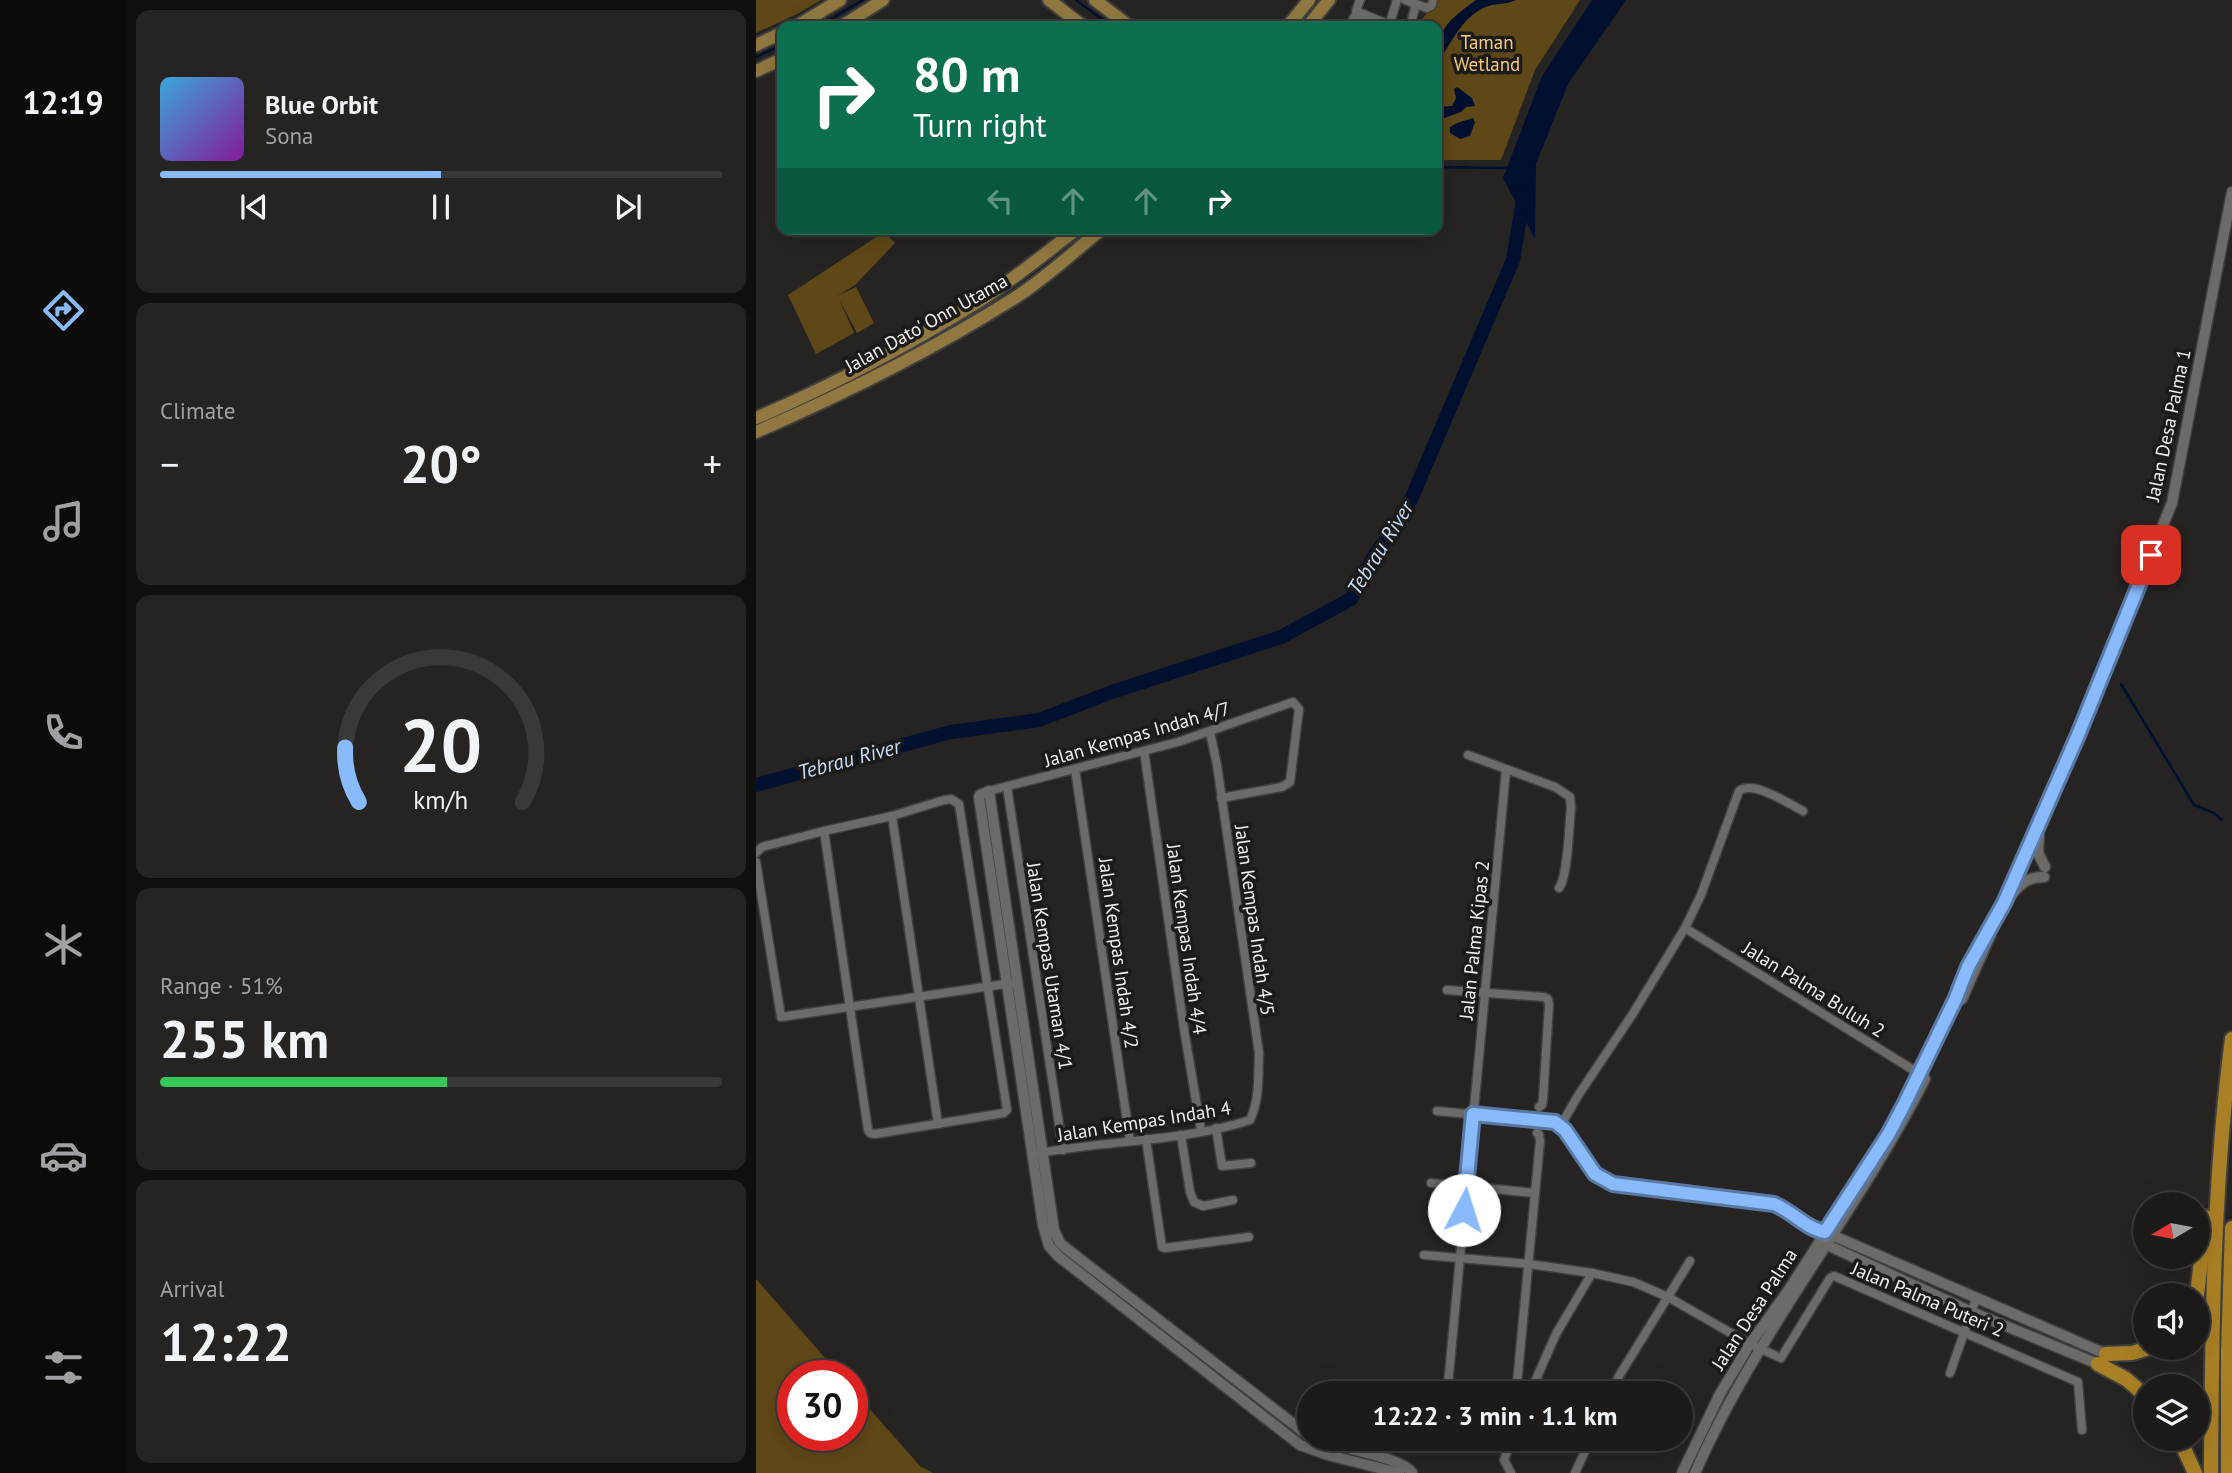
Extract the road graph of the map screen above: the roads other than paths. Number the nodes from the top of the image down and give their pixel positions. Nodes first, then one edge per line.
1 (840, 0) edge
2 (883, 0) edge
3 (1049, 0) edge
4 (1095, 0) edge
5 (1309, 0) edge
6 (1329, 0) edge
7 (1360, 0) edge
8 (1397, 0) edge
9 (1405, 0) edge
10 (1433, 0) edge
11 (1416, 4) junction
12 (805, 21) edge
13 (850, 21) edge
14 (1076, 21) edge
15 (1122, 21) edge
16 (1292, 21) edge
17 (1312, 21) edge
18 (1380, 21) edge
19 (1390, 21) edge
20 (1412, 21) edge
21 (777, 35) edge
22 (756, 45) edge
23 (777, 61) edge
24 (756, 71) edge
25 (2232, 192) edge
26 (1069, 235) edge
27 (1094, 235) edge
28 (980, 301) junction
29 (988, 313) junction
30 (756, 418) edge
31 (756, 432) edge
32 (1210, 732) junction
33 (1144, 751) junction
34 (1468, 755) dead end
35 (1075, 769) junction
36 (1506, 770) junction
37 (1007, 787) junction
38 (989, 791) junction
39 (1221, 798) junction
40 (1803, 811) dead end
41 (892, 816) junction
42 (2042, 818) junction
43 (824, 831) junction
44 (759, 850) edge
45 (756, 862) edge
46 (1559, 888) dead end
47 (2004, 903) junction
48 (1685, 928) junction
49 (1018, 982) junction
50 (1005, 984) junction
51 (988, 987) junction
52 (1447, 990) dead end
53 (1484, 992) junction
54 (919, 997) junction
55 (850, 1007) junction
56 (2232, 1038) edge
57 (2231, 1044) edge
58 (1923, 1076) junction
59 (1539, 1107) dead end
60 (1437, 1111) dead end
61 (1254, 1112) joint
62 (1473, 1114) junction
63 (938, 1124) junction
64 (1561, 1125) junction
65 (1216, 1128) junction
66 (1201, 1130) junction
67 (1537, 1133) dead end
68 (1181, 1135) junction
69 (1146, 1139) junction
70 (1130, 1140) junction
71 (1063, 1150) junction
72 (1039, 1154) junction
73 (1251, 1163) dead end
74 (1431, 1183) dead end
75 (1466, 1186) junction
76 (1535, 1193) junction
77 (1233, 1200) dead end
78 (2232, 1228) edge
79 (1250, 1237) dead end
80 (1824, 1237) junction
81 (1424, 1255) dead end
82 (1459, 1258) junction
83 (1690, 1261) dead end
84 (1529, 1264) junction
85 (1592, 1273) junction
86 (2198, 1283) edge
87 (1668, 1297) junction
88 (1976, 1299) junction
89 (1972, 1312) junction
90 (1175, 1332) junction
91 (1965, 1332) junction
92 (1169, 1342) junction
93 (1755, 1347) junction
94 (2133, 1353) edge
95 (2102, 1359) junction
96 (1950, 1373) dead end
97 (1535, 1381) edge
98 (1617, 1381) edge
99 (2133, 1385) edge
100 (1297, 1426) edge
101 (2082, 1430) dead end
102 (1352, 1451) edge
103 (1507, 1451) edge
104 (1585, 1451) edge
105 (2185, 1451) edge
106 (1399, 1473) edge
107 (1412, 1473) edge
108 (1511, 1473) edge
109 (1575, 1473) edge
110 (1682, 1473) edge
111 (1695, 1473) edge
112 (2195, 1473) edge
113 (2211, 1473) edge
114 (2230, 1473) edge

1 - 12 main road
2 - 13 main road
3 - 14 main road
4 - 15 main road
5 - 16 main road
6 - 17 main road
7 - 18 street
8 - 19 street
9 - 11 street
10 - 11 street
11 - 20 street
21 - 22 main road
23 - 24 main road
25 - 42 street, Jalan Desa Palma 1
26 - 28 main road, Jalan Dato' Onn Utama
27 - 29 main road, Jalan Dato' Onn Utama
28 - 29 main road
28 - 30 main road, Jalan Dato' Onn Utama
29 - 31 main road, Jalan Dato' Onn Utama
32 - 33 street, Jalan Kempas Indah 4/7
32 - 39 street, Jalan Kempas Indah 4/5
32 - 39 street, Jalan Kempas Indah 4/7
33 - 35 street, Jalan Kempas Indah 4/7
33 - 66 street, Jalan Kempas Indah 4/4
34 - 36 street
35 - 37 street, Jalan Kempas Indah 4/7
35 - 70 street, Jalan Kempas Indah 4/2
36 - 46 street
36 - 53 street, Jalan Palma Kipas 2
37 - 38 street, Jalan Kempas Indah 4/7
37 - 71 street, Jalan Kempas Utaman 4/1
38 - 49 street
38 - 50 street
39 - 61 street, Jalan Kempas Indah 4/5
40 - 48 street
41 - 43 street
41 - 51 street
41 - 54 street
42 - 47 street, Jalan Desa Palma 1
42 - 47 street
43 - 44 street
43 - 55 street
45 - 55 street
47 - 58 street, Jalan Desa Palma 1
48 - 58 street, Jalan Palma Buluh 2
48 - 64 street
49 - 50 street
49 - 72 street
50 - 51 street
50 - 72 street
51 - 54 street
51 - 63 street
52 - 53 street
53 - 59 street
53 - 62 street, Jalan Palma Kipas 2
54 - 55 street
54 - 63 street
55 - 63 street
56 - 57 highway
57 - 86 highway
57 - 113 highway
58 - 80 street, Jalan Desa Palma 1
60 - 62 street
61 - 65 street, Jalan Kempas Indah 4
62 - 64 street
62 - 75 street, Jalan Palma Kipas 2
64 - 80 street
65 - 66 street, Jalan Kempas Indah 4
65 - 73 street
66 - 68 street, Jalan Kempas Indah 4
67 - 76 street
68 - 69 street, Jalan Kempas Indah 4
68 - 77 street
69 - 70 street, Jalan Kempas Indah 4
69 - 79 street
70 - 71 street, Jalan Kempas Indah 4
71 - 72 street, Jalan Kempas Indah 4
72 - 90 street
72 - 92 street
74 - 75 street
75 - 76 street
75 - 82 street, Jalan Palma Kipas 2
76 - 84 street
78 - 114 highway
80 - 88 street
80 - 89 street
80 - 93 street, Jalan Desa Palma
81 - 82 street
82 - 84 street
82 - 84 street, Jalan Palma Kipas 2
83 - 87 street
84 - 85 street
85 - 87 street
85 - 97 street
87 - 93 street
87 - 98 street
88 - 89 street
88 - 95 street
89 - 91 street
89 - 95 street
90 - 92 street
90 - 100 street
91 - 93 street, Jalan Palma Puteri 2
91 - 96 street
91 - 101 street, Jalan Palma Puteri 2
92 - 106 street
93 - 110 street, Jalan Desa Palma
93 - 111 street, Jalan Desa Palma
94 - 95 highway
95 - 99 highway
102 - 107 street
103 - 108 street
104 - 109 street
105 - 112 highway

